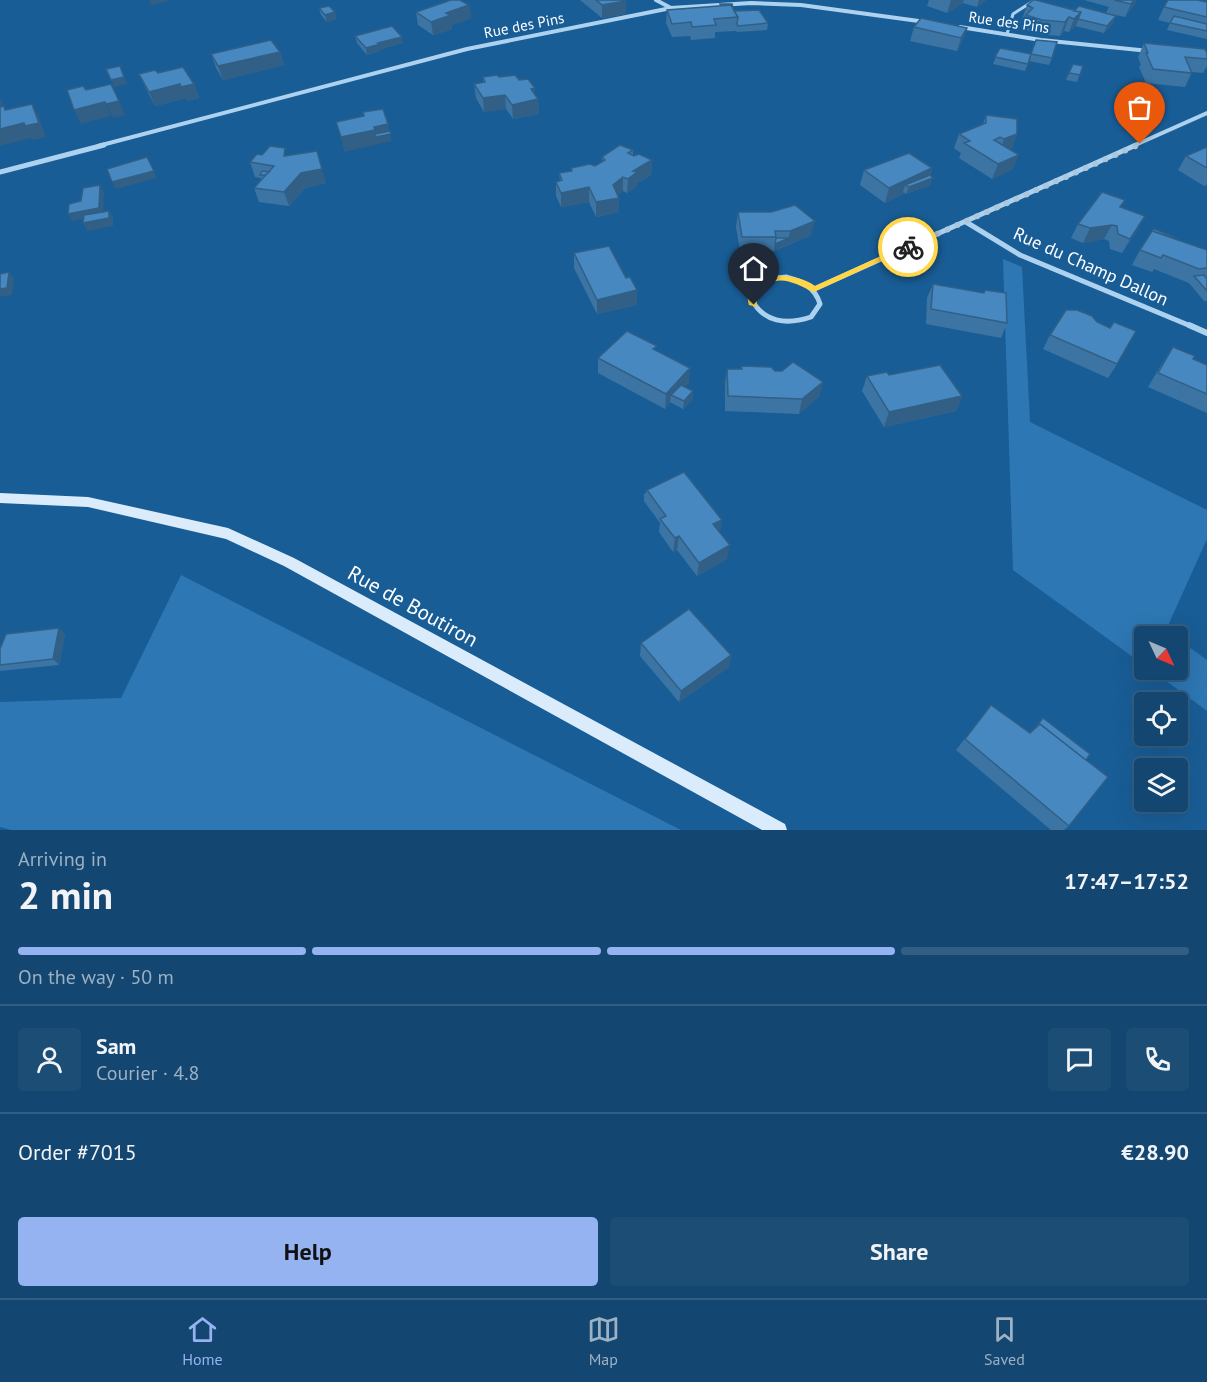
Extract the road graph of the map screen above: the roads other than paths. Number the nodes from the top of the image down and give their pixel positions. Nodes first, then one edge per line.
1 (656, 0) edge
2 (1035, 0) edge
3 (671, 8) junction
4 (927, 22) edge
5 (950, 26) edge
6 (1007, 34) junction
7 (1153, 51) edge
8 (1207, 113) edge
9 (0, 172) edge
10 (966, 222) junction
11 (814, 289) junction
12 (1207, 333) edge
13 (0, 498) edge
14 (779, 830) edge

1 - 3 street
2 - 6 lane
3 - 4 street, Rue des Pins
3 - 9 street, Rue des Pins
5 - 6 street, Rue des Pins
6 - 7 street, Rue des Pins
8 - 10 street, Rue du Champ Dallon
10 - 11 street, Rue du Champ Dallon
10 - 12 street, Rue du Champ Dallon
11 - 11 street
13 - 14 main road, Rue de Boutiron

